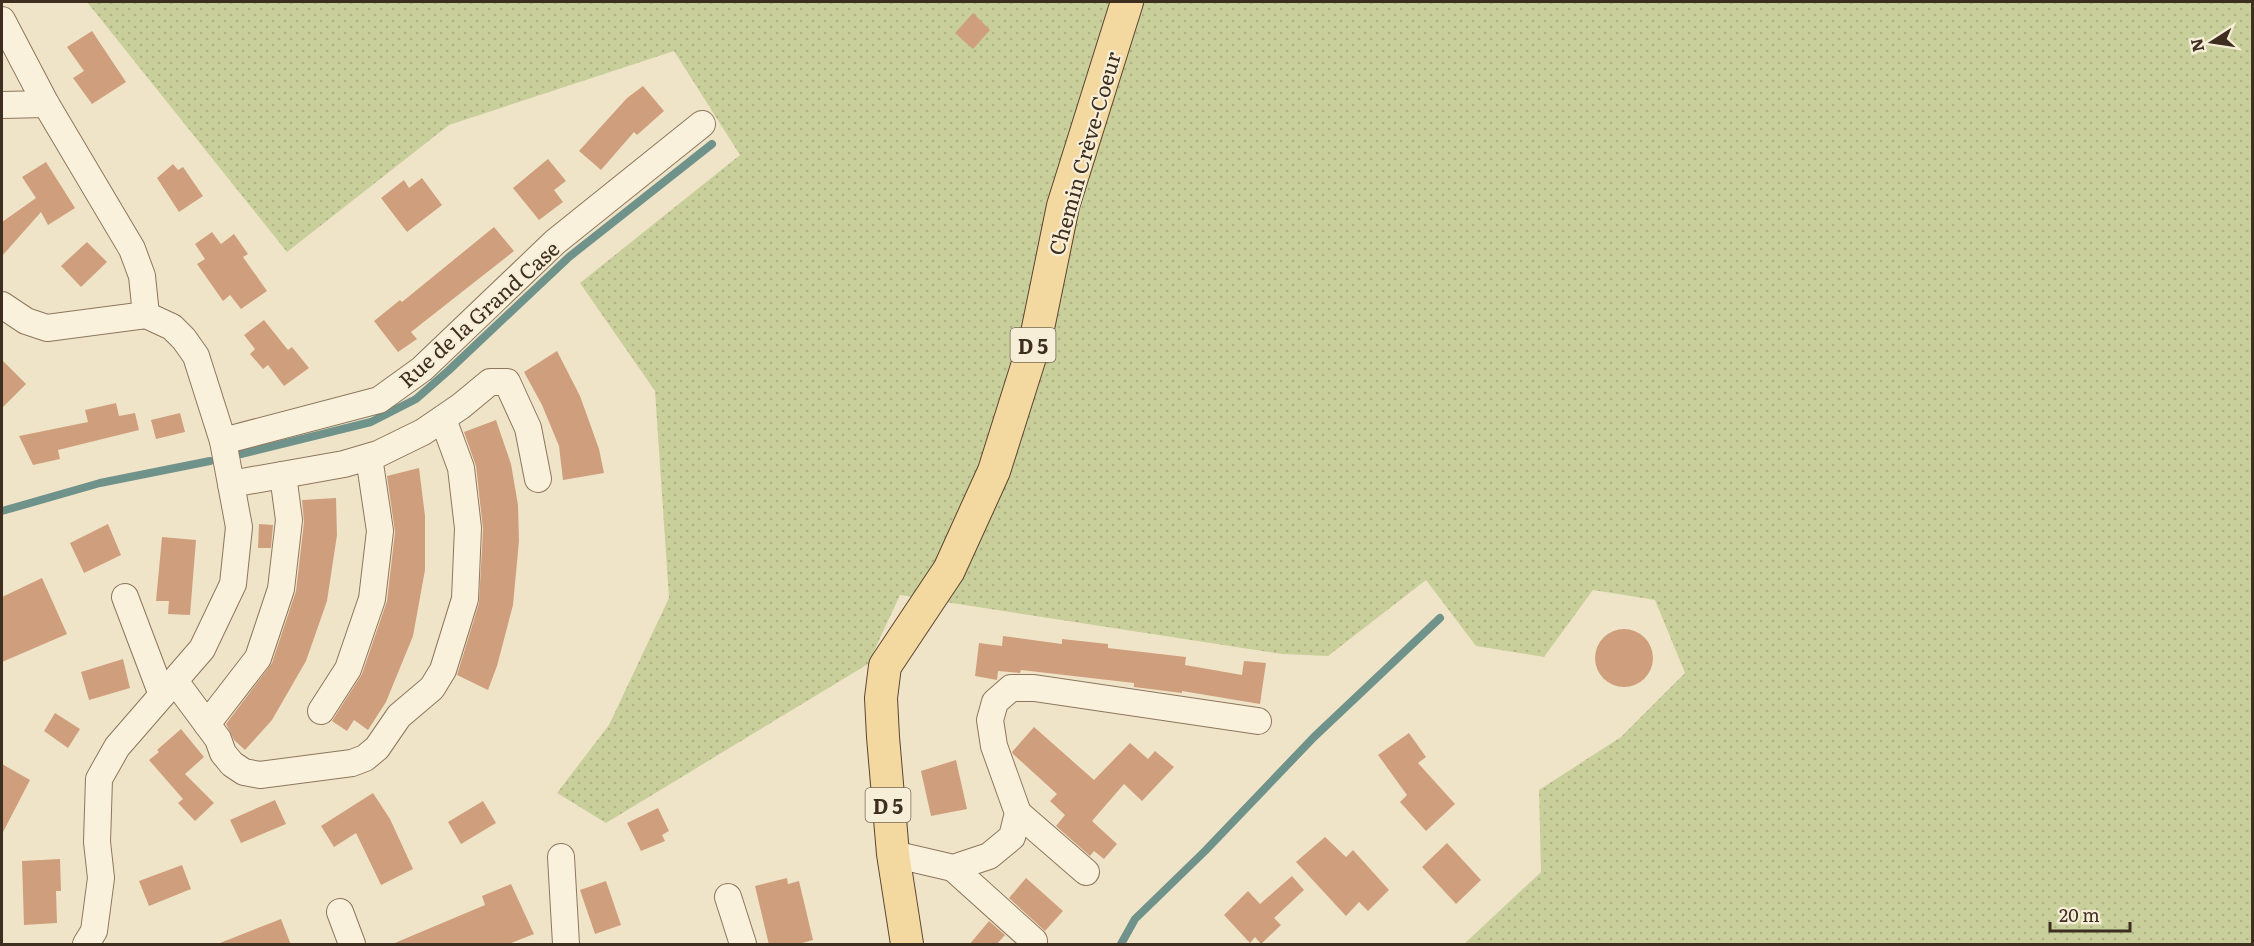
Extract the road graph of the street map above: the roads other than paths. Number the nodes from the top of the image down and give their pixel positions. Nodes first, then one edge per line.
1 (1127, 2) edge
2 (2, 20) edge
3 (46, 104) junction
4 (2, 105) edge
5 (702, 124) dead end
6 (2, 305) edge
7 (146, 315) junction
8 (443, 418) junction
9 (222, 441) junction
10 (369, 457) junction
11 (283, 475) junction
12 (538, 479) dead end
13 (231, 484) junction
14 (125, 597) dead end
15 (169, 688) junction
16 (321, 711) dead end
17 (1258, 721) dead end
18 (207, 724) junction
19 (1018, 813) junction
20 (893, 854) junction
21 (561, 857) dead end
22 (953, 868) junction
23 (1086, 872) dead end
24 (728, 897) dead end
25 (340, 912) dead end
26 (1034, 941) dead end
27 (86, 945) edge
28 (352, 945) edge
29 (566, 945) edge
30 (742, 945) edge
31 (907, 945) edge

1 - 20 main road, Chemin Crève-Coeur / D 5
2 - 3 street
3 - 4 street
3 - 7 street
5 - 9 street, Rue de la Grand Case
6 - 7 street
7 - 9 street
8 - 10 street
8 - 12 street
8 - 18 street
9 - 13 street
10 - 11 street
10 - 16 street
11 - 13 street
11 - 18 street
13 - 15 street
14 - 15 street
15 - 18 street
15 - 27 street
17 - 19 street
19 - 22 street
19 - 23 street
20 - 22 street
20 - 31 main road, D 5
21 - 29 street
22 - 26 street
24 - 30 street
25 - 28 street

